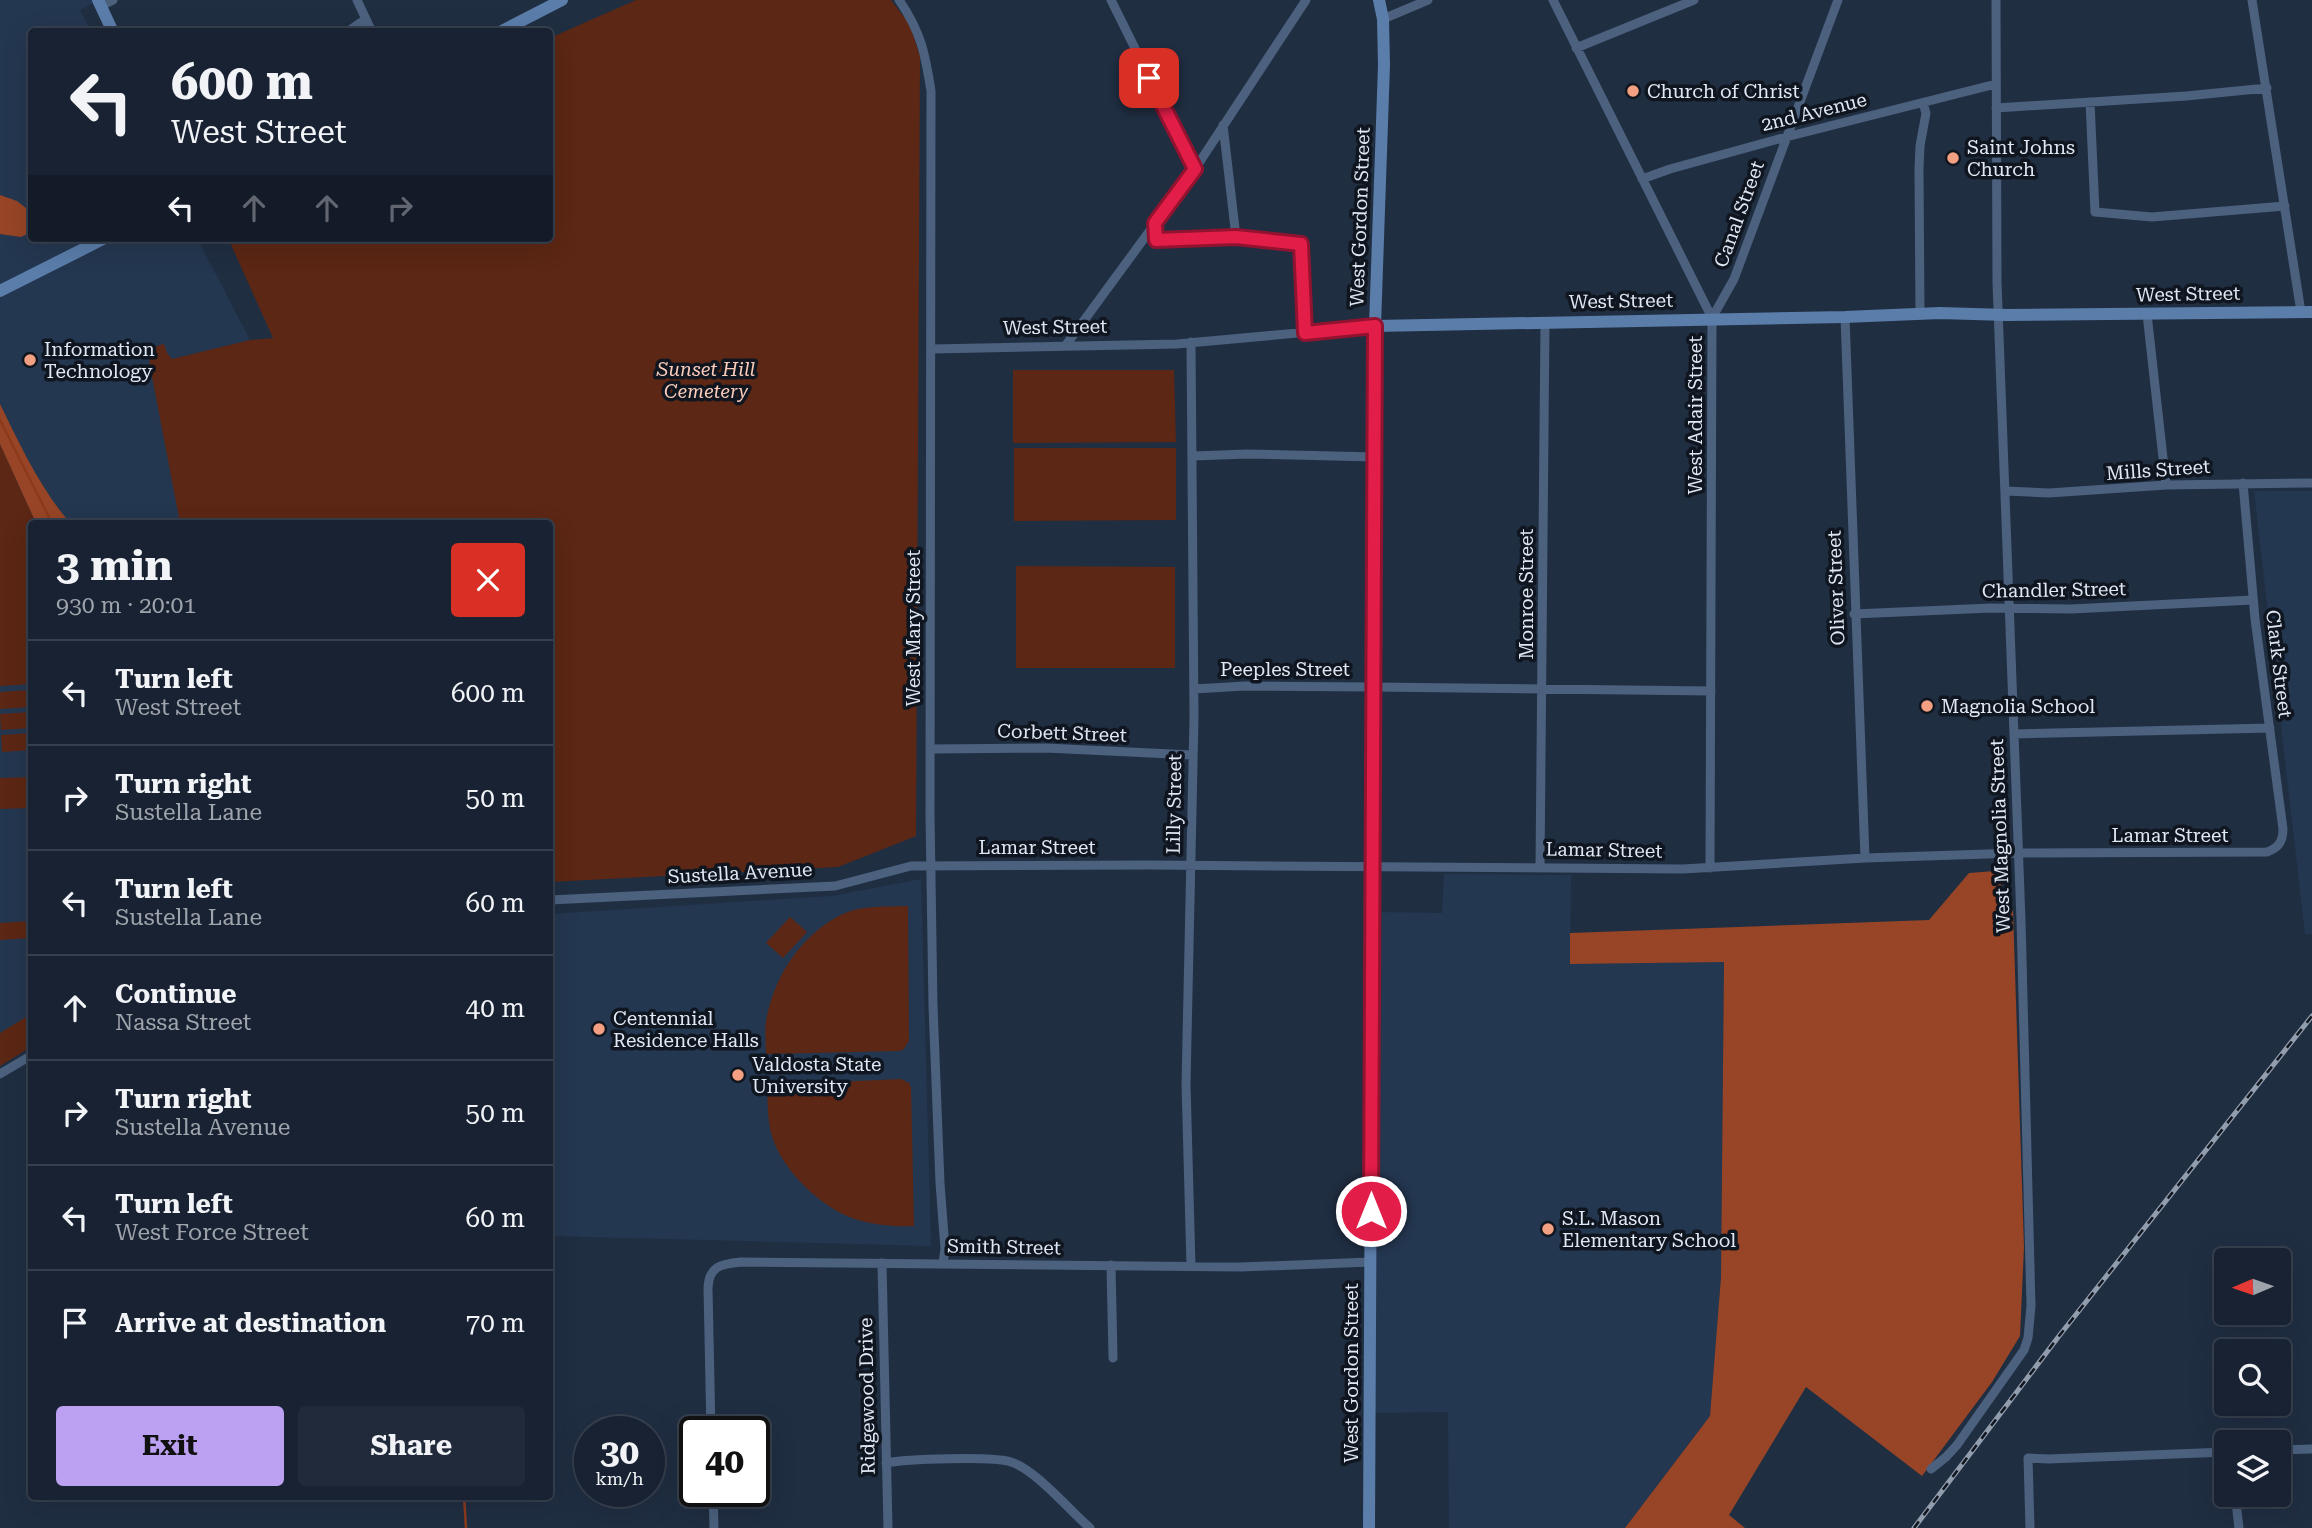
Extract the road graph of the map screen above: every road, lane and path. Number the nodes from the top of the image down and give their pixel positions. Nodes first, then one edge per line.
1 (357, 0) edge
2 (562, 0) edge
3 (1111, 0) edge
4 (1306, 0) edge
5 (1379, 0) edge
6 (1428, 0) edge
7 (1553, 0) edge
8 (1695, 0) edge
9 (1838, 0) edge
10 (1996, 0) edge
11 (2252, 0) edge
12 (900, 1) edge
13 (104, 2) edge
14 (366, 19) junction
15 (1383, 19) junction
16 (112, 28) edge
17 (352, 28) edge
18 (370, 28) edge
19 (508, 28) edge
20 (1576, 48) junction
21 (1996, 84) junction
22 (2267, 88) junction
23 (2090, 102) junction
24 (1923, 103) junction
25 (1996, 108) junction
26 (1223, 125) junction
27 (1786, 137) junction
28 (1195, 169) junction
29 (1642, 179) junction
30 (2285, 206) junction
31 (1155, 223) junction
32 (1236, 237) junction
33 (97, 242) edge
34 (0, 291) edge
35 (2306, 312) edge
36 (2147, 314) junction
37 (1920, 315) junction
38 (1999, 315) junction
39 (1845, 317) junction
40 (1712, 318) junction
41 (1545, 322) junction
42 (1375, 326) junction
43 (1305, 333) junction
44 (1191, 342) junction
45 (1066, 345) junction
46 (932, 349) junction
47 (1193, 456) junction
48 (1376, 457) junction
49 (2243, 483) junction
50 (2312, 483) edge
51 (2166, 485) junction
52 (2006, 491) junction
53 (2253, 600) junction
54 (2009, 608) junction
55 (1854, 614) junction
56 (1373, 687) junction
57 (1195, 689) junction
58 (1543, 689) junction
59 (1712, 691) junction
60 (2270, 728) junction
61 (2014, 734) junction
62 (930, 749) junction
63 (1192, 755) junction
64 (2277, 848) joint
65 (2018, 853) junction
66 (1865, 858) junction
67 (930, 866) junction
68 (1191, 866) junction
69 (1540, 867) junction
70 (1372, 868) junction
71 (1710, 868) junction
72 (553, 900) edge
73 (28, 1057) edge
74 (0, 1074) edge
75 (1371, 1262) junction
76 (882, 1263) junction
77 (943, 1263) junction
78 (1111, 1265) junction
79 (1191, 1266) junction
80 (1113, 1358) dead end
81 (711, 1416) edge
82 (2312, 1449) edge
83 (2291, 1450) edge
84 (2214, 1452) edge
85 (886, 1463) junction
86 (1931, 1469) dead end
87 (713, 1507) edge
88 (2237, 1507) edge
89 (714, 1528) edge
90 (888, 1528) edge
91 (1090, 1528) edge
92 (1369, 1528) edge
93 (2030, 1528) edge
94 (2239, 1528) edge

1 - 14 street
2 - 19 street
3 - 28 street
4 - 26 street
5 - 15 street, West Gordon Street
6 - 15 street
7 - 20 street, West Adair Street
8 - 20 street
9 - 27 street, Canal Street
10 - 21 street, West Magnolia Street
11 - 22 street
12 - 46 street, West Mary Street
13 - 16 street
14 - 17 street
14 - 18 street
15 - 42 street, West Gordon Street
20 - 29 street, West Adair Street
21 - 24 street, 2nd Avenue
21 - 25 street, West Magnolia Street
22 - 23 street
22 - 30 street
23 - 25 street
23 - 30 street
24 - 27 street, 2nd Avenue
24 - 37 street
25 - 38 street, West Magnolia Street
26 - 28 street
26 - 32 street
27 - 29 street, 2nd Avenue
27 - 40 street, Canal Street
28 - 31 street
29 - 40 street, West Adair Street
30 - 35 street
31 - 32 street
31 - 45 street
32 - 43 street
33 - 34 street
35 - 36 street, West Street
36 - 38 street, West Street
36 - 51 street
37 - 38 street, West Street
37 - 39 street, West Street
38 - 52 street, West Magnolia Street
39 - 40 street, West Street
39 - 55 street, Oliver Street
40 - 41 street, West Street
40 - 59 street, West Adair Street
41 - 42 street, West Street
41 - 58 street, Monroe Street
42 - 43 street, West Street
42 - 48 street, West Gordon Street
43 - 44 street, West Street
44 - 45 street, West Street
44 - 47 street, Lilly Street
45 - 46 street, West Street
46 - 62 street, West Mary Street
47 - 48 street
47 - 57 street, Lilly Street
48 - 56 street, West Gordon Street
49 - 50 street, Mills Street
49 - 51 street, Mills Street
49 - 53 street, Clark Street
51 - 52 street, Mills Street
52 - 54 street, West Magnolia Street
53 - 54 street, Chandler Street
53 - 60 street, Clark Street
54 - 55 street, Chandler Street
54 - 61 street, West Magnolia Street
55 - 66 street, Oliver Street
56 - 57 street, Peeples Street
56 - 58 street, Peeples Street
56 - 70 street, West Gordon Street
57 - 63 street, Lilly Street
58 - 59 street, Peeples Street
58 - 69 street, Monroe Street
59 - 71 street, West Adair Street
60 - 61 street
60 - 64 street, Clark Street
61 - 65 street, West Magnolia Street
62 - 63 street, Corbett Street
62 - 67 street, West Mary Street
63 - 68 street, Lilly Street
64 - 65 street, Lamar Street
65 - 66 street, Lamar Street
65 - 86 street, West Magnolia Street
66 - 71 street, Lamar Street
67 - 68 street, Lamar Street
67 - 72 street, Sustella Avenue
67 - 77 street, West Mary Street
68 - 70 street, Lamar Street
68 - 79 street, Lilly Street
69 - 70 street, Lamar Street
69 - 71 street, Lamar Street
70 - 75 street, West Gordon Street
73 - 74 street
75 - 79 street, Smith Street
75 - 92 street, West Gordon Street
76 - 77 street, Smith Street
76 - 81 street, Smith Street
76 - 85 street, Ridgewood Drive
77 - 78 street, Smith Street
78 - 79 street, Smith Street
78 - 80 street
82 - 83 street
84 - 93 street
85 - 90 street, Ridgewood Drive
85 - 91 street
87 - 89 street
88 - 94 street

